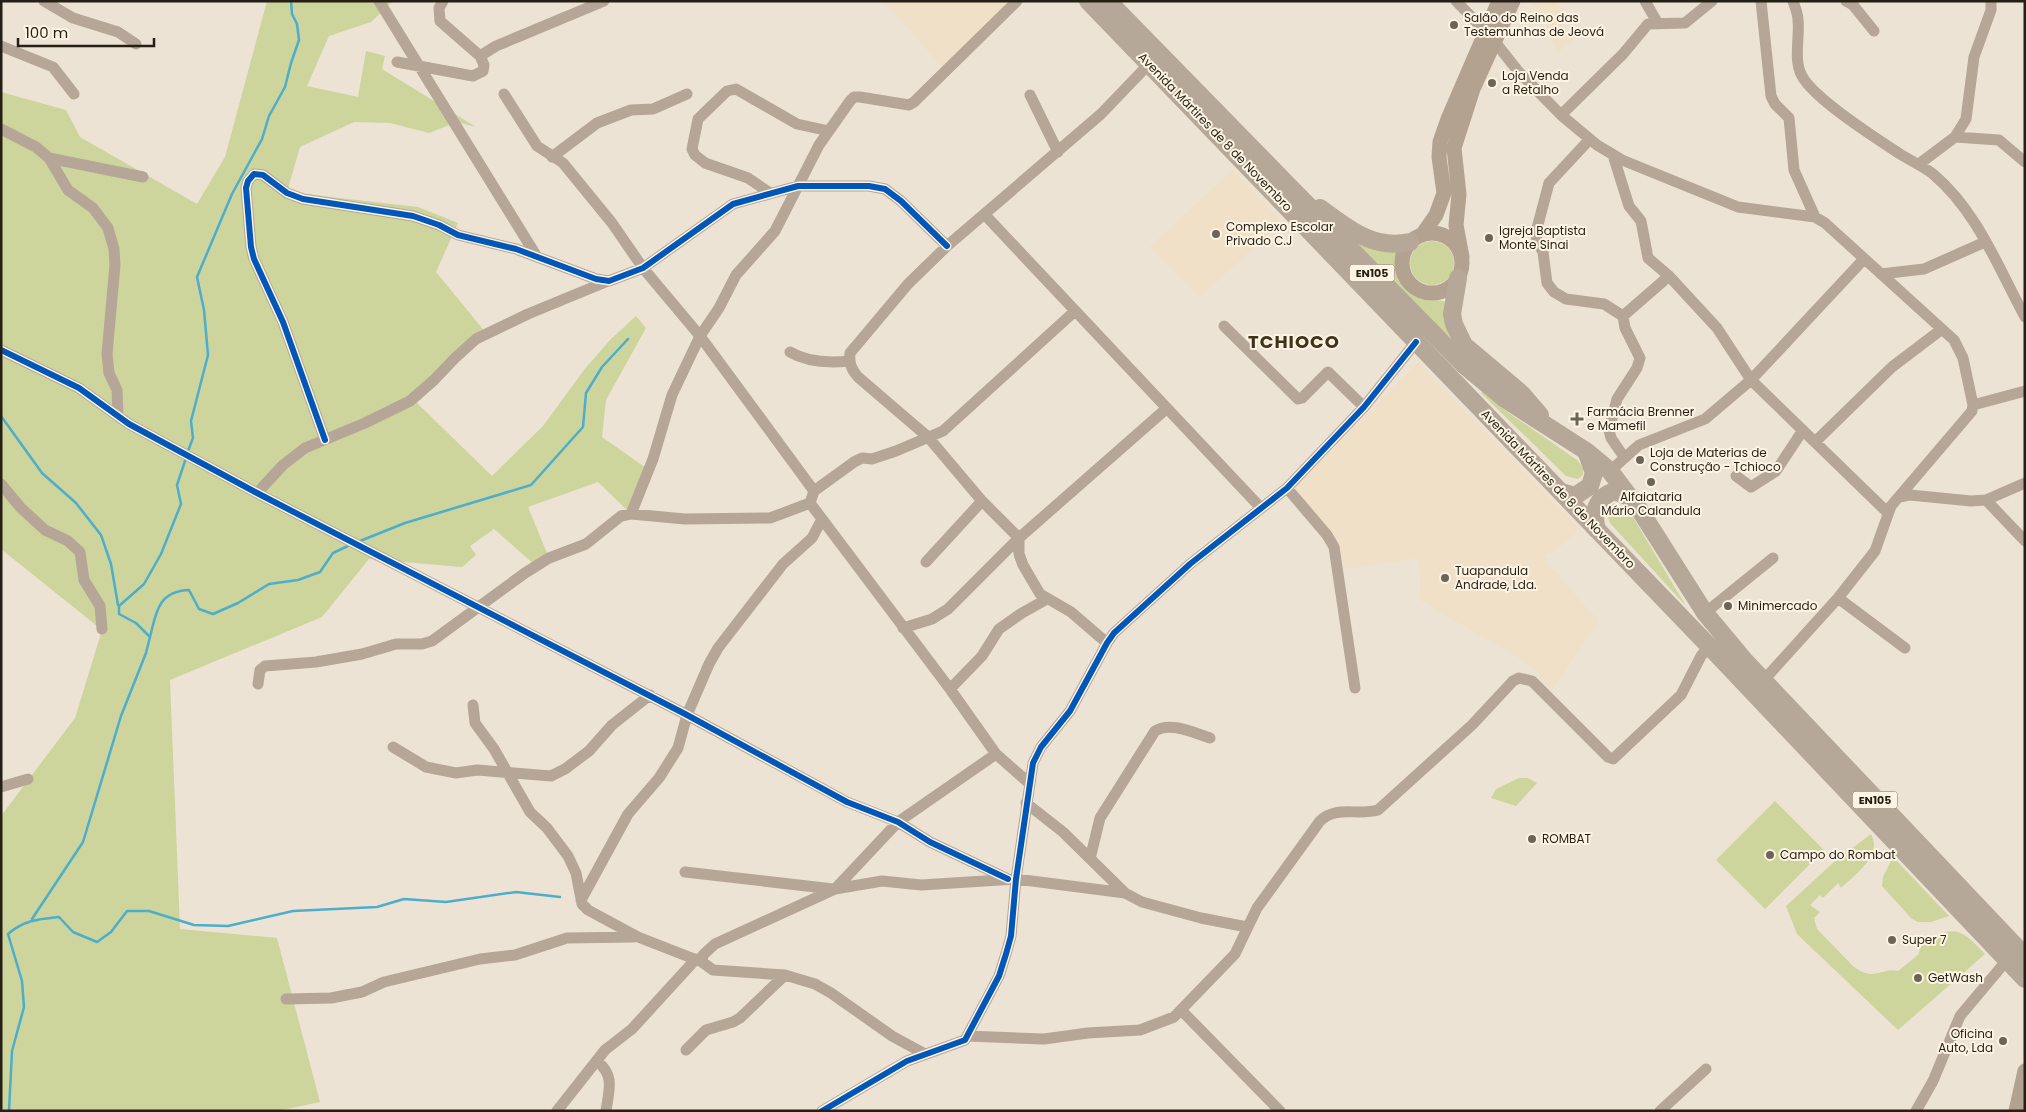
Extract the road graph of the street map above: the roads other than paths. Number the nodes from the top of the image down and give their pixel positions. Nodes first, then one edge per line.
1 (44, 1) edge
2 (379, 1) edge
3 (443, 1) edge
4 (604, 1) edge
5 (1017, 1) edge
6 (1088, 1) edge
7 (1108, 1) edge
8 (1456, 1) edge
9 (1499, 1) edge
10 (1513, 1) edge
11 (1645, 1) edge
12 (1712, 1) edge
13 (1761, 1) edge
14 (1793, 1) edge
15 (1846, 1) edge
16 (1991, 1) edge
17 (1658, 22) junction
18 (1874, 31) dead end
19 (1490, 36) junction
20 (136, 44) dead end
21 (1, 46) edge
22 (480, 56) junction
23 (397, 62) dead end
24 (1149, 64) junction
25 (419, 66) junction
26 (74, 94) dead end
27 (504, 94) dead end
28 (688, 94) dead end
29 (1030, 95) dead end
30 (1561, 115) junction
31 (1, 129) edge
32 (828, 131) junction
33 (1955, 137) junction
34 (1590, 139) junction
35 (1058, 152) junction
36 (1613, 155) junction
37 (552, 157) junction
38 (49, 158) junction
39 (2025, 162) edge
40 (1919, 164) junction
41 (143, 177) dead end
42 (1281, 180) junction
43 (798, 186) junction
44 (770, 193) junction
45 (986, 216) junction
46 (1815, 217) junction
47 (1416, 238) junction
48 (1984, 242) junction
49 (947, 246) junction
50 (1462, 256) junction
51 (537, 257) junction
52 (1864, 259) junction
53 (643, 268) junction
54 (1881, 274) junction
55 (1668, 276) junction
56 (1458, 278) junction
57 (609, 281) junction
58 (1075, 311) junction
59 (1623, 316) junction
60 (2025, 317) edge
61 (1224, 326) dead end
62 (1942, 330) junction
63 (700, 336) junction
64 (1416, 342) junction
65 (1, 350) edge
66 (790, 352) dead end
67 (849, 361) junction
68 (1751, 380) junction
69 (2025, 391) edge
70 (1973, 405) junction
71 (1364, 407) junction
72 (1166, 409) junction
73 (118, 416) junction
74 (1552, 428) junction
75 (1803, 430) junction
76 (928, 437) junction
77 (325, 440) junction
78 (1814, 442) junction
79 (1586, 451) junction
80 (1624, 456) junction
81 (1610, 471) junction
82 (1736, 476) dead end
83 (2025, 483) edge
84 (1, 484) edge
85 (1287, 488) junction
86 (814, 491) junction
87 (1560, 492) junction
88 (257, 493) junction
89 (1631, 498) junction
90 (1900, 498) junction
91 (1986, 500) junction
92 (982, 501) junction
93 (810, 503) junction
94 (1261, 508) junction
95 (1888, 513) junction
96 (631, 514) junction
97 (822, 519) junction
98 (1597, 530) junction
99 (1019, 538) junction
100 (2025, 541) edge
101 (1773, 558) dead end
102 (926, 562) dead end
103 (1838, 598) junction
104 (1047, 599) junction
105 (480, 607) junction
106 (1705, 613) junction
107 (903, 628) junction
108 (102, 629) dead end
109 (1107, 643) junction
110 (1709, 646) junction
111 (1905, 648) dead end
112 (1763, 681) junction
113 (258, 684) dead end
114 (1355, 688) dead end
115 (950, 689) junction
116 (650, 695) junction
117 (473, 706) dead end
118 (687, 715) junction
119 (1210, 738) dead end
120 (393, 747) dead end
121 (996, 754) junction
122 (507, 772) junction
123 (28, 779) dead end
124 (1029, 782) junction
125 (1, 787) edge
126 (1026, 802) junction
127 (898, 822) junction
128 (1090, 860) junction
129 (686, 872) dead end
130 (1012, 879) junction
131 (835, 889) junction
132 (1124, 893) junction
133 (581, 900) junction
134 (1247, 927) junction
135 (638, 937) junction
136 (2025, 956) edge
137 (699, 960) junction
138 (2007, 960) junction
139 (785, 975) junction
140 (2025, 979) edge
141 (286, 999) dead end
142 (1181, 1010) junction
143 (967, 1036) junction
144 (686, 1050) dead end
145 (925, 1054) junction
146 (597, 1060) junction
147 (1706, 1069) dead end
148 (2025, 1071) edge
149 (847, 1096) junction
150 (557, 1111) edge
151 (606, 1111) edge
152 (822, 1111) edge
153 (844, 1111) edge
154 (1280, 1111) edge
155 (1660, 1111) edge
156 (1916, 1111) edge
157 (2016, 1111) edge

1 - 20 street
2 - 25 street
3 - 22 street
4 - 22 street
5 - 32 street
6 - 24 main road, Avenida Mártires de 8 de Novembro / EN105
7 - 42 main road, Avenida Mártires de 8 de Novembro / EN105
8 - 19 street
9 - 19 street
10 - 19 street
11 - 17 street
12 - 17 street
13 - 46 street
14 - 40 street
15 - 18 street
16 - 33 street
17 - 30 street
19 - 30 street
19 - 47 street
19 - 50 street
21 - 26 street
22 - 25 street
23 - 25 street
24 - 35 street
24 - 64 main road, Avenida Mártires de 8 de Novembro / EN105
25 - 51 street
27 - 37 street
28 - 37 street
29 - 35 street
30 - 34 street
31 - 38 street
32 - 43 street
32 - 44 street
33 - 39 street
33 - 40 street
34 - 36 street
34 - 59 street
35 - 45 street
36 - 46 street
36 - 55 street
37 - 53 street
38 - 41 street
38 - 73 street
40 - 48 street
42 - 47 main road
42 - 74 main road, Avenida Mártires de 8 de Novembro / EN105
43 - 44 street
43 - 49 street
43 - 63 street
44 - 53 street
45 - 49 street
45 - 58 street
46 - 52 street
47 - 50 street
47 - 56 street
48 - 54 street
48 - 60 street
49 - 67 street
50 - 56 street
51 - 57 street
51 - 77 street
52 - 54 street
52 - 68 street
53 - 57 street
53 - 63 street
54 - 62 street
55 - 59 street
55 - 68 street
56 - 74 main road
57 - 77 street
58 - 72 street
58 - 76 street
59 - 80 street
61 - 71 street
62 - 70 street
62 - 78 street
63 - 86 street
63 - 96 street
64 - 71 street
64 - 87 main road, Avenida Mártires de 8 de Novembro / EN105
65 - 73 street
66 - 67 street
67 - 76 street
68 - 75 street
68 - 80 street
69 - 70 street
70 - 90 street
71 - 85 street
72 - 94 street
72 - 99 street
73 - 88 street
74 - 79 main road, Avenida Mártires de 8 de Novembro / EN105
75 - 78 street
75 - 82 street
76 - 86 street
76 - 92 street
77 - 88 street
78 - 95 street
79 - 81 main road, Avenida Mártires de 8 de Novembro / EN105
79 - 87 main road
80 - 81 street
81 - 89 main road, Avenida Mártires de 8 de Novembro / EN105
83 - 91 street
84 - 108 street
85 - 94 street
85 - 114 street
86 - 93 street
87 - 98 main road, Avenida Mártires de 8 de Novembro / EN105
88 - 105 street
89 - 98 main road
89 - 106 main road, Avenida Mártires de 8 de Novembro / EN105
90 - 91 street
90 - 95 street
91 - 100 street
92 - 99 street
92 - 102 street
93 - 96 street
93 - 97 street
94 - 109 street
95 - 103 street
96 - 105 street
97 - 107 street
97 - 118 street
98 - 110 main road, Avenida Mártires de 8 de Novembro / EN105
99 - 104 street
99 - 107 street
101 - 106 street
103 - 111 street
103 - 112 street
104 - 109 street
104 - 115 street
105 - 113 street
105 - 116 street
106 - 112 main road, Avenida Mártires de 8 de Novembro / EN105
107 - 115 street
109 - 124 street
110 - 134 street
110 - 138 main road, Avenida Mártires de 8 de Novembro / EN105
112 - 136 main road, Avenida Mártires de 8 de Novembro / EN105
115 - 121 street
116 - 118 street
116 - 122 street
117 - 122 street
118 - 127 street
118 - 133 street
119 - 128 street
120 - 122 street
121 - 124 street
121 - 127 street
122 - 133 street
123 - 125 street
124 - 126 street
126 - 128 street
126 - 130 street
127 - 130 street
127 - 131 street
128 - 132 street
129 - 131 street
130 - 131 street
130 - 132 street
130 - 143 street
131 - 137 street
132 - 134 street
133 - 135 street
134 - 142 street
135 - 137 street
135 - 141 street
137 - 139 street
137 - 146 street
138 - 140 main road, Avenida Mártires de 8 de Novembro / EN105
138 - 156 street
139 - 144 street
139 - 145 street
142 - 143 street
142 - 154 street
143 - 145 street
145 - 149 street
146 - 150 street
146 - 151 street
147 - 155 street
148 - 157 street
149 - 152 street
149 - 153 street

